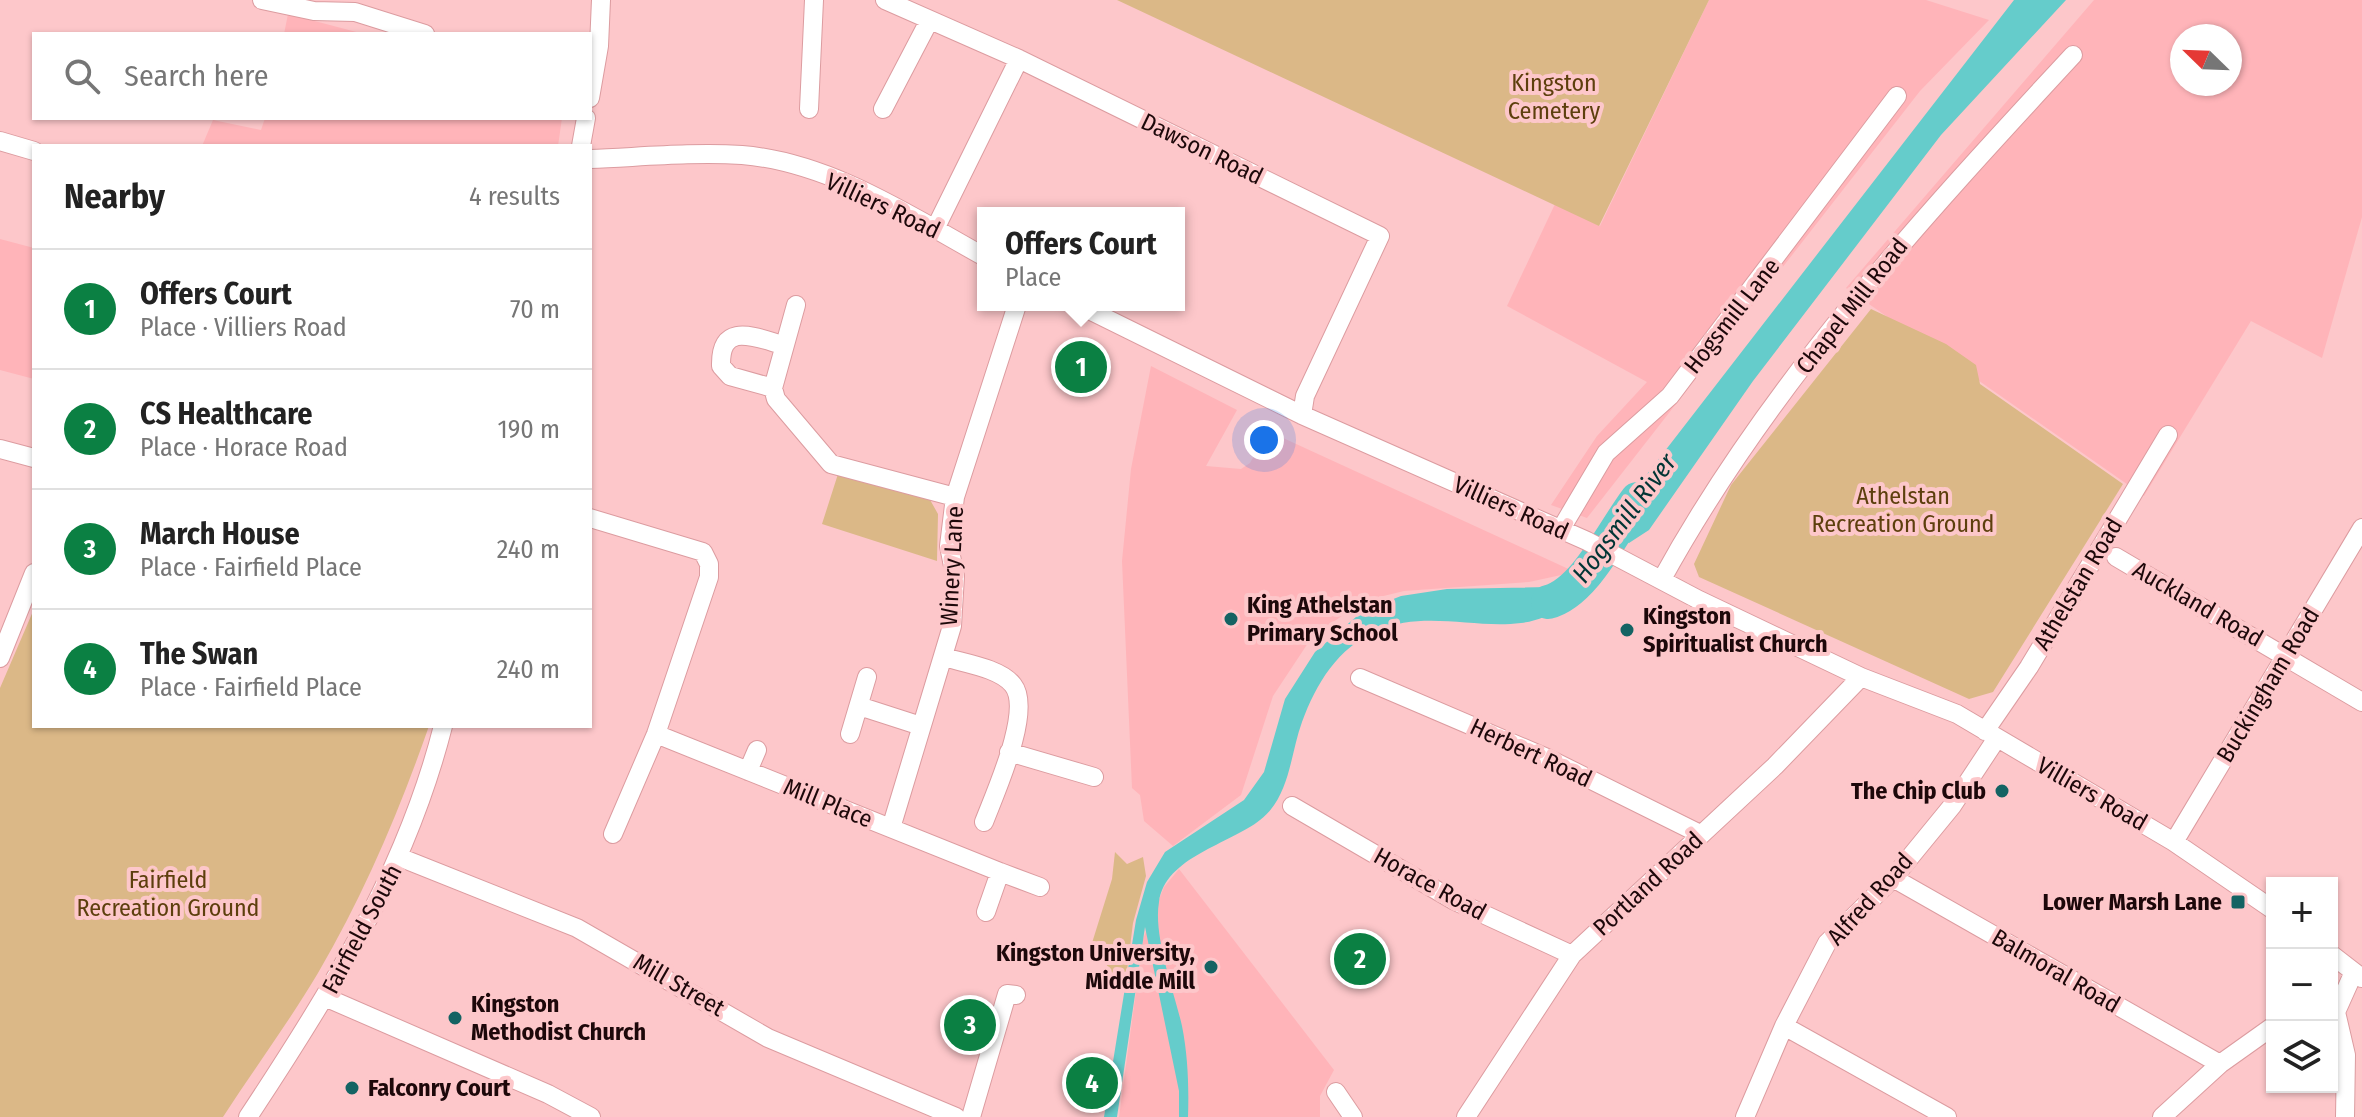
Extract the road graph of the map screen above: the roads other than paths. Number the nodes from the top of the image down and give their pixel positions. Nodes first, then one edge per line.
1 (262, 0) edge
2 (601, 0) edge
3 (814, 0) edge
4 (885, 0) edge
5 (351, 6) edge
6 (929, 21) junction
7 (420, 32) edge
8 (2073, 55) dead end
9 (1019, 59) junction
10 (592, 86) edge
11 (1897, 96) dead end
12 (809, 109) dead end
13 (883, 109) dead end
14 (586, 120) edge
15 (0, 141) edge
16 (581, 144) edge
17 (32, 150) edge
18 (592, 159) edge
19 (935, 229) junction
20 (977, 253) edge
21 (796, 305) dead end
22 (1015, 311) edge
23 (1091, 311) edge
24 (783, 345) junction
25 (773, 388) junction
26 (1302, 415) junction
27 (2168, 435) dead end
28 (0, 449) edge
29 (32, 457) edge
30 (955, 497) junction
31 (592, 519) edge
32 (2362, 528) edge
33 (1561, 529) junction
34 (2116, 557) dead end
35 (32, 578) edge
36 (1662, 579) junction
37 (2286, 656) junction
38 (944, 657) junction
39 (0, 658) edge
40 (867, 677) dead end
41 (1861, 677) junction
42 (1360, 678) dead end
43 (2362, 702) edge
44 (859, 706) junction
45 (921, 726) junction
46 (442, 728) edge
47 (656, 734) junction
48 (850, 734) dead end
49 (1991, 734) junction
50 (757, 750) dead end
51 (1009, 752) junction
52 (748, 771) junction
53 (1094, 777) dead end
54 (1292, 806) dead end
55 (984, 822) dead end
56 (891, 828) junction
57 (613, 834) dead end
58 (1700, 834) junction
59 (2174, 842) junction
60 (399, 857) junction
61 (1000, 872) junction
62 (1893, 878) junction
63 (1040, 887) dead end
64 (2266, 905) edge
65 (986, 912) dead end
66 (1572, 955) junction
67 (2338, 960) edge
68 (2358, 976) edge
69 (1016, 995) dead end
70 (327, 998) junction
71 (2338, 1006) edge
72 (2337, 1021) edge
73 (1784, 1026) junction
74 (2266, 1031) edge
75 (2220, 1064) junction
76 (1336, 1092) dead end
77 (248, 1117) edge
78 (591, 1117) edge
79 (956, 1117) edge
80 (971, 1117) edge
81 (1353, 1117) edge
82 (1466, 1117) edge
83 (1745, 1117) edge
84 (1947, 1117) edge
85 (2162, 1117) edge
86 (2345, 1117) edge

1 - 5 street
2 - 10 street
3 - 12 street
4 - 6 street
5 - 7 street
6 - 9 street
6 - 13 street
8 - 36 street, Chapel Mill Road
9 - 19 street
9 - 26 street, Dawson Road
11 - 33 street, Hogsmill Lane
14 - 16 street
15 - 17 street
18 - 19 street, Villiers Road
19 - 20 street, Villiers Road
21 - 24 street
22 - 30 street, Winery Lane
23 - 26 street, Villiers Road
24 - 25 street
24 - 25 street
25 - 30 street
26 - 33 street, Villiers Road
27 - 49 street, Athelstan Road
28 - 29 street
30 - 38 street, Winery Lane
31 - 47 street
32 - 37 street, Buckingham Road
33 - 36 street, Villiers Road
34 - 37 street, Auckland Road
35 - 39 street
36 - 41 street, Villiers Road
37 - 43 street, Auckland Road
37 - 59 street, Buckingham Road
38 - 45 street, Winery Lane
38 - 51 street
40 - 44 street
41 - 49 street, Villiers Road
41 - 58 street, Portland Road
42 - 58 street, Herbert Road
44 - 45 street
44 - 48 street
45 - 56 street, Winery Lane
46 - 60 street, Fairfield South
47 - 52 street, Mill Place
47 - 57 street
49 - 59 street, Villiers Road
49 - 62 street, Alfred Road
50 - 52 street
51 - 53 street
51 - 55 street
52 - 56 street, Mill Place
54 - 66 street, Horace Road
56 - 61 street, Mill Place
58 - 66 street, Portland Road
59 - 64 street, Villiers Road
60 - 70 street, Fairfield South
60 - 79 street, Mill Street
61 - 63 street, Mill Place
61 - 65 street
62 - 73 street, Alfred Road
62 - 75 street, Balmoral Road
66 - 82 street, Portland Road
67 - 68 street
68 - 71 street
69 - 80 street
70 - 77 street, Fairfield South
70 - 78 street
72 - 86 street
73 - 83 street, Alfred Road
73 - 84 street
74 - 75 street
75 - 85 street
76 - 81 street

